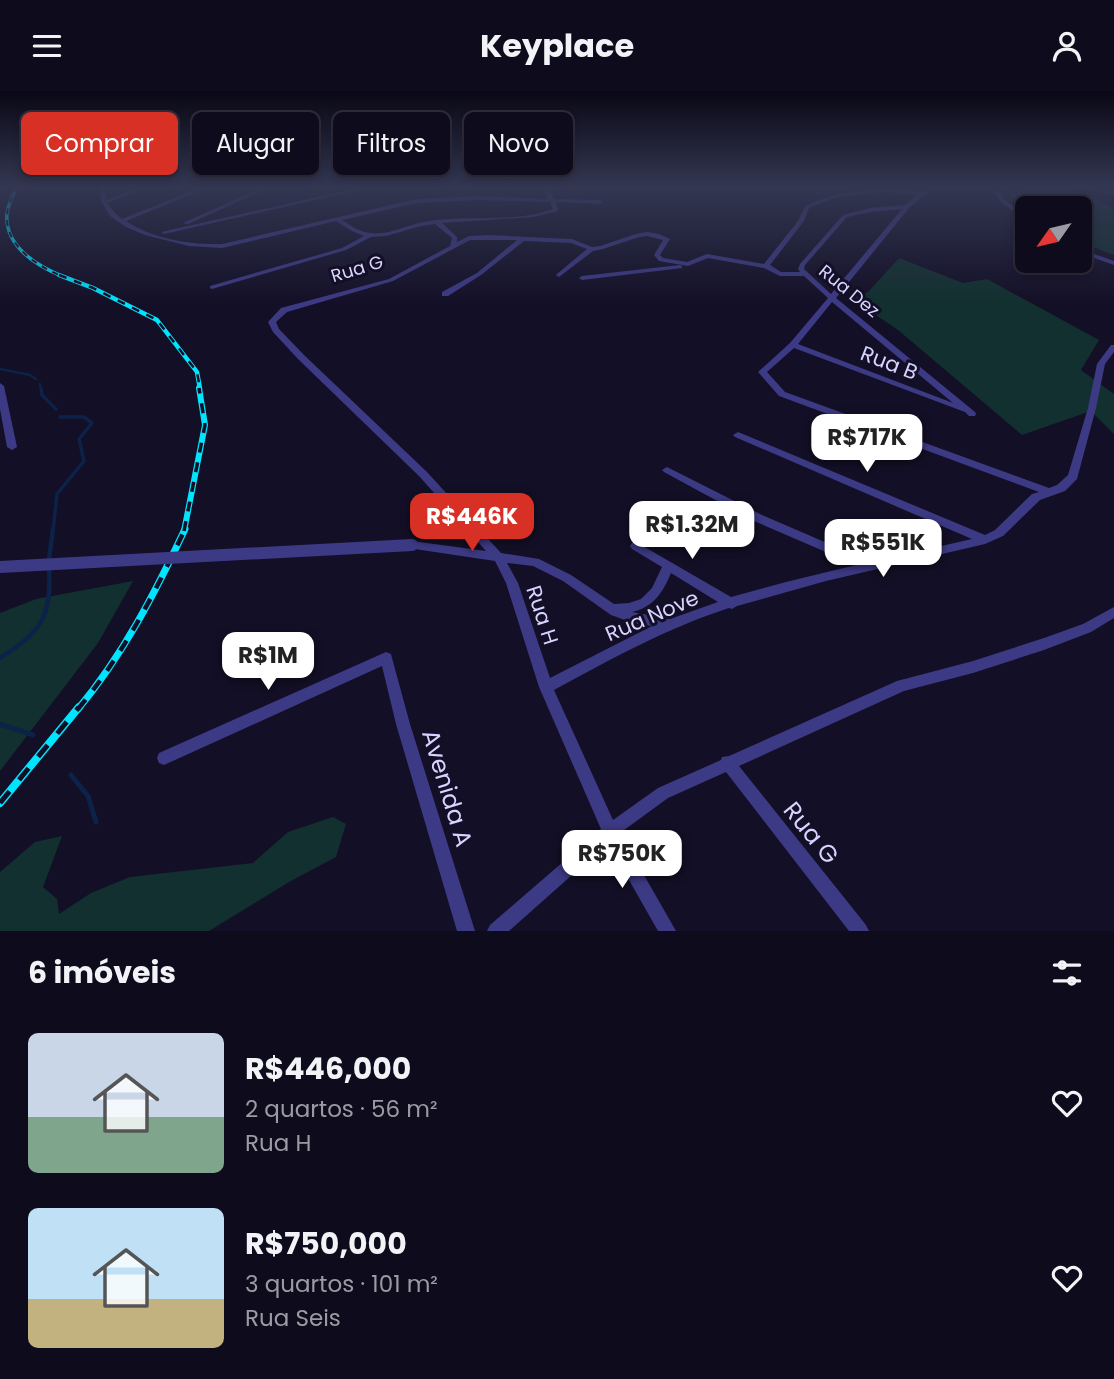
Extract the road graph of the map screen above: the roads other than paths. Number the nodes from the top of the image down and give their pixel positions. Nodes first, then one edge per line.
1 (130, 225) edge
2 (179, 225) edge
3 (194, 225) edge
4 (315, 225) edge
5 (345, 225) edge
6 (424, 225) edge
7 (441, 225) edge
8 (798, 225) edge
9 (837, 225) edge
10 (892, 225) edge
11 (164, 232) junction
12 (370, 235) junction
13 (152, 236) junction
14 (521, 240) junction
15 (453, 245) junction
16 (591, 249) junction
17 (1092, 255) edge
18 (1114, 263) edge
19 (692, 264) junction
20 (766, 266) junction
21 (804, 274) junction
22 (559, 275) dead end
23 (582, 278) dead end
24 (212, 287) dead end
25 (445, 294) dead end
26 (834, 298) junction
27 (272, 322) joint
28 (793, 345) junction
29 (1114, 347) edge
30 (0, 386) edge
31 (972, 414) joint
32 (738, 435) dead end
33 (12, 447) dead end
34 (667, 470) dead end
35 (1049, 492) junction
36 (985, 540) junction
37 (636, 546) dead end
38 (499, 558) junction
39 (668, 565) junction
40 (869, 566) junction
41 (0, 567) edge
42 (732, 604) junction
43 (608, 607) junction
44 (1114, 612) edge
45 (670, 624) junction
46 (546, 687) junction
47 (164, 758) dead end
48 (727, 762) junction
49 (610, 831) junction
50 (466, 931) edge
51 (496, 931) edge
52 (667, 931) edge
53 (860, 931) edge

1 - 13 street
2 - 11 street
3 - 11 street
4 - 13 street
5 - 12 street
6 - 12 street
7 - 15 street
8 - 20 street
9 - 21 street, Rua Dez
10 - 26 street
11 - 13 street
12 - 24 street
14 - 15 street, Rua G
14 - 16 street, Rua G
14 - 25 street
15 - 27 street, Rua G
16 - 19 street
16 - 22 street
17 - 18 street
19 - 20 street
19 - 23 street
20 - 21 street
21 - 26 street, Rua Dez
26 - 28 street
26 - 31 street, Rua Dez
27 - 38 street, Rua H
28 - 31 street, Rua B
28 - 35 street
29 - 35 street, Rua Nove
30 - 33 street
32 - 36 street
34 - 40 street
35 - 36 street, Rua Nove
36 - 40 street, Rua Nove
37 - 39 street
38 - 41 street, bridge
38 - 43 street
38 - 46 street, Rua H
39 - 42 street
39 - 43 street
40 - 42 street, Rua Nove
42 - 45 street, Rua Nove
43 - 45 street
44 - 48 street
45 - 46 street, Rua Nove
46 - 49 street, Rua H
47 - 50 street, Avenida A
48 - 49 street
48 - 53 street, Rua G
49 - 51 street
49 - 52 street, Rua H

